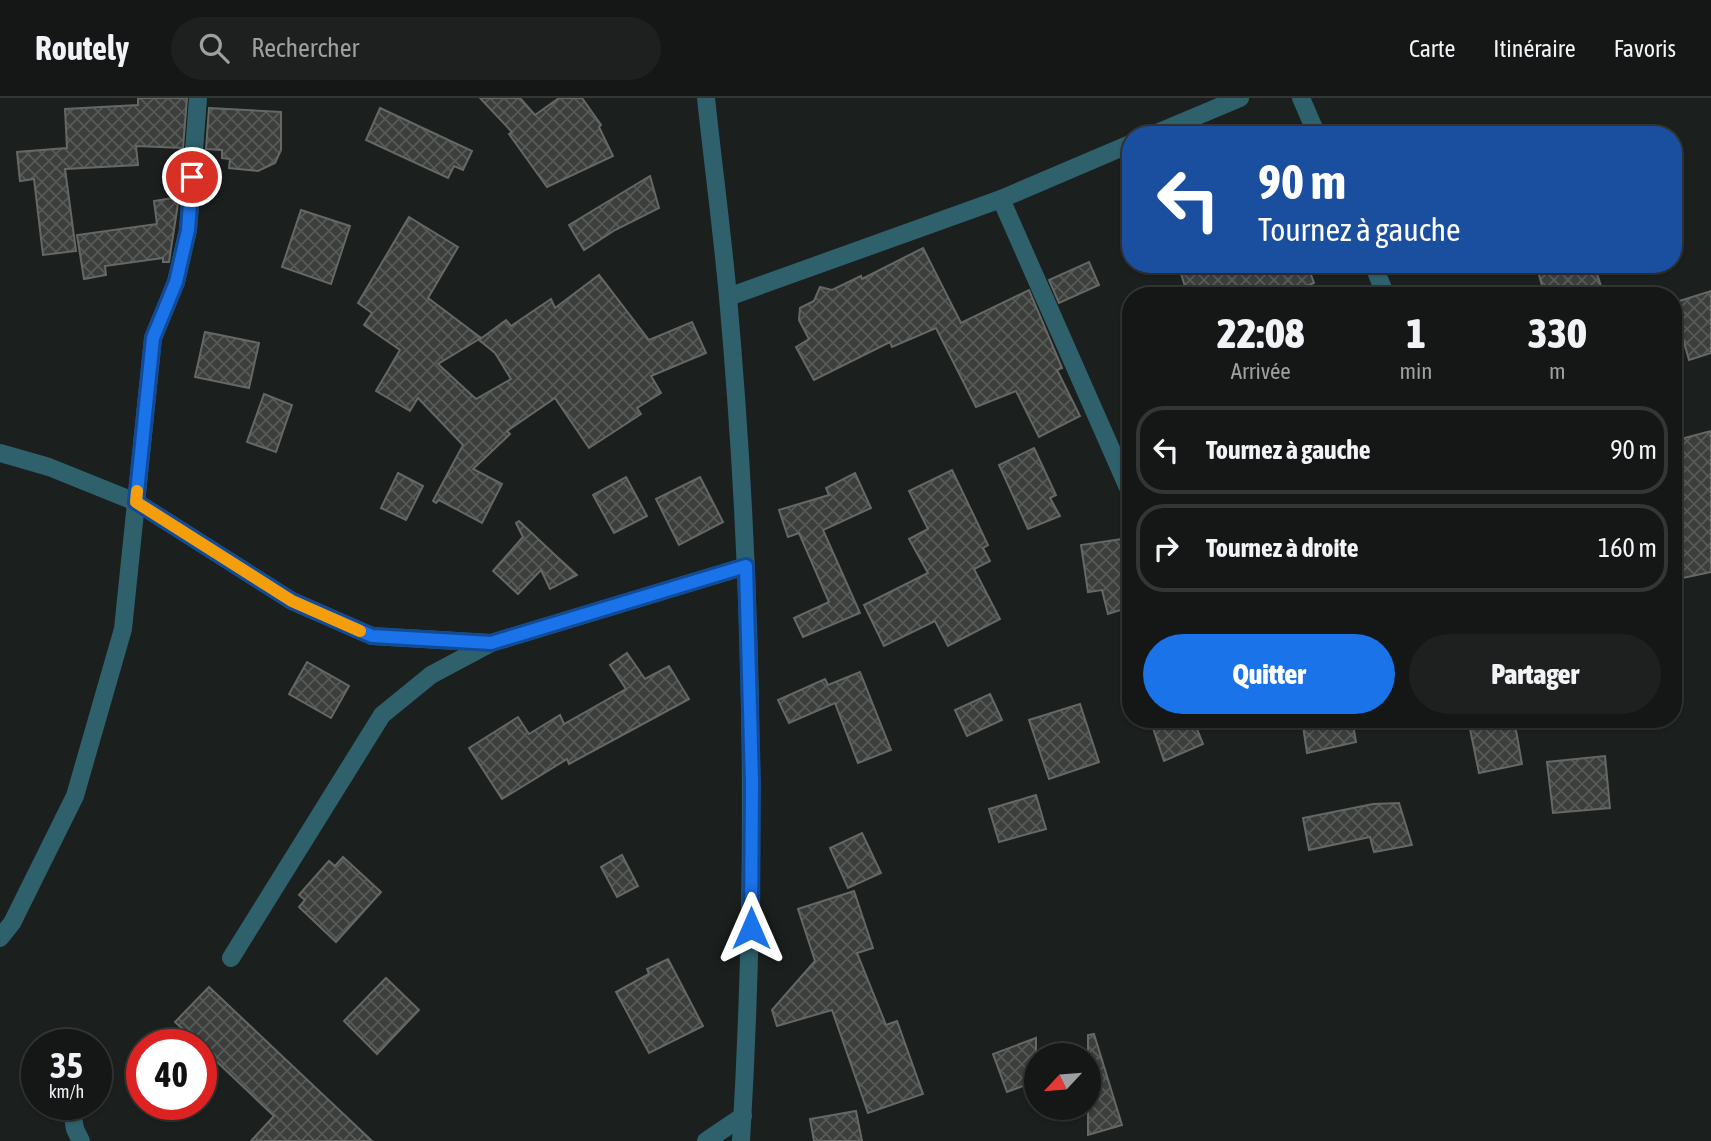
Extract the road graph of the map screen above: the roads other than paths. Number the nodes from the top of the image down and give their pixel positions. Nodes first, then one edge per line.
1 (198, 98) edge
2 (706, 98) edge
3 (1240, 98) edge
4 (1301, 98) edge
5 (1173, 126) edge
6 (1313, 126) edge
7 (1122, 147) edge
8 (1001, 199) junction
9 (728, 297) junction
10 (0, 453) edge
11 (1122, 474) edge
12 (136, 502) junction
13 (746, 566) junction
14 (491, 643) junction
15 (0, 938) edge
16 (231, 958) dead end
17 (743, 1116) junction
18 (74, 1120) edge
19 (81, 1141) edge
20 (706, 1141) edge
21 (741, 1141) edge

1 - 12 street
2 - 9 street
3 - 5 street
4 - 6 street
7 - 8 street
8 - 9 street
8 - 11 street
9 - 13 street
10 - 12 street
12 - 14 street
12 - 15 street
13 - 14 street
13 - 17 street
14 - 16 street
17 - 20 street
17 - 21 street
18 - 19 street

